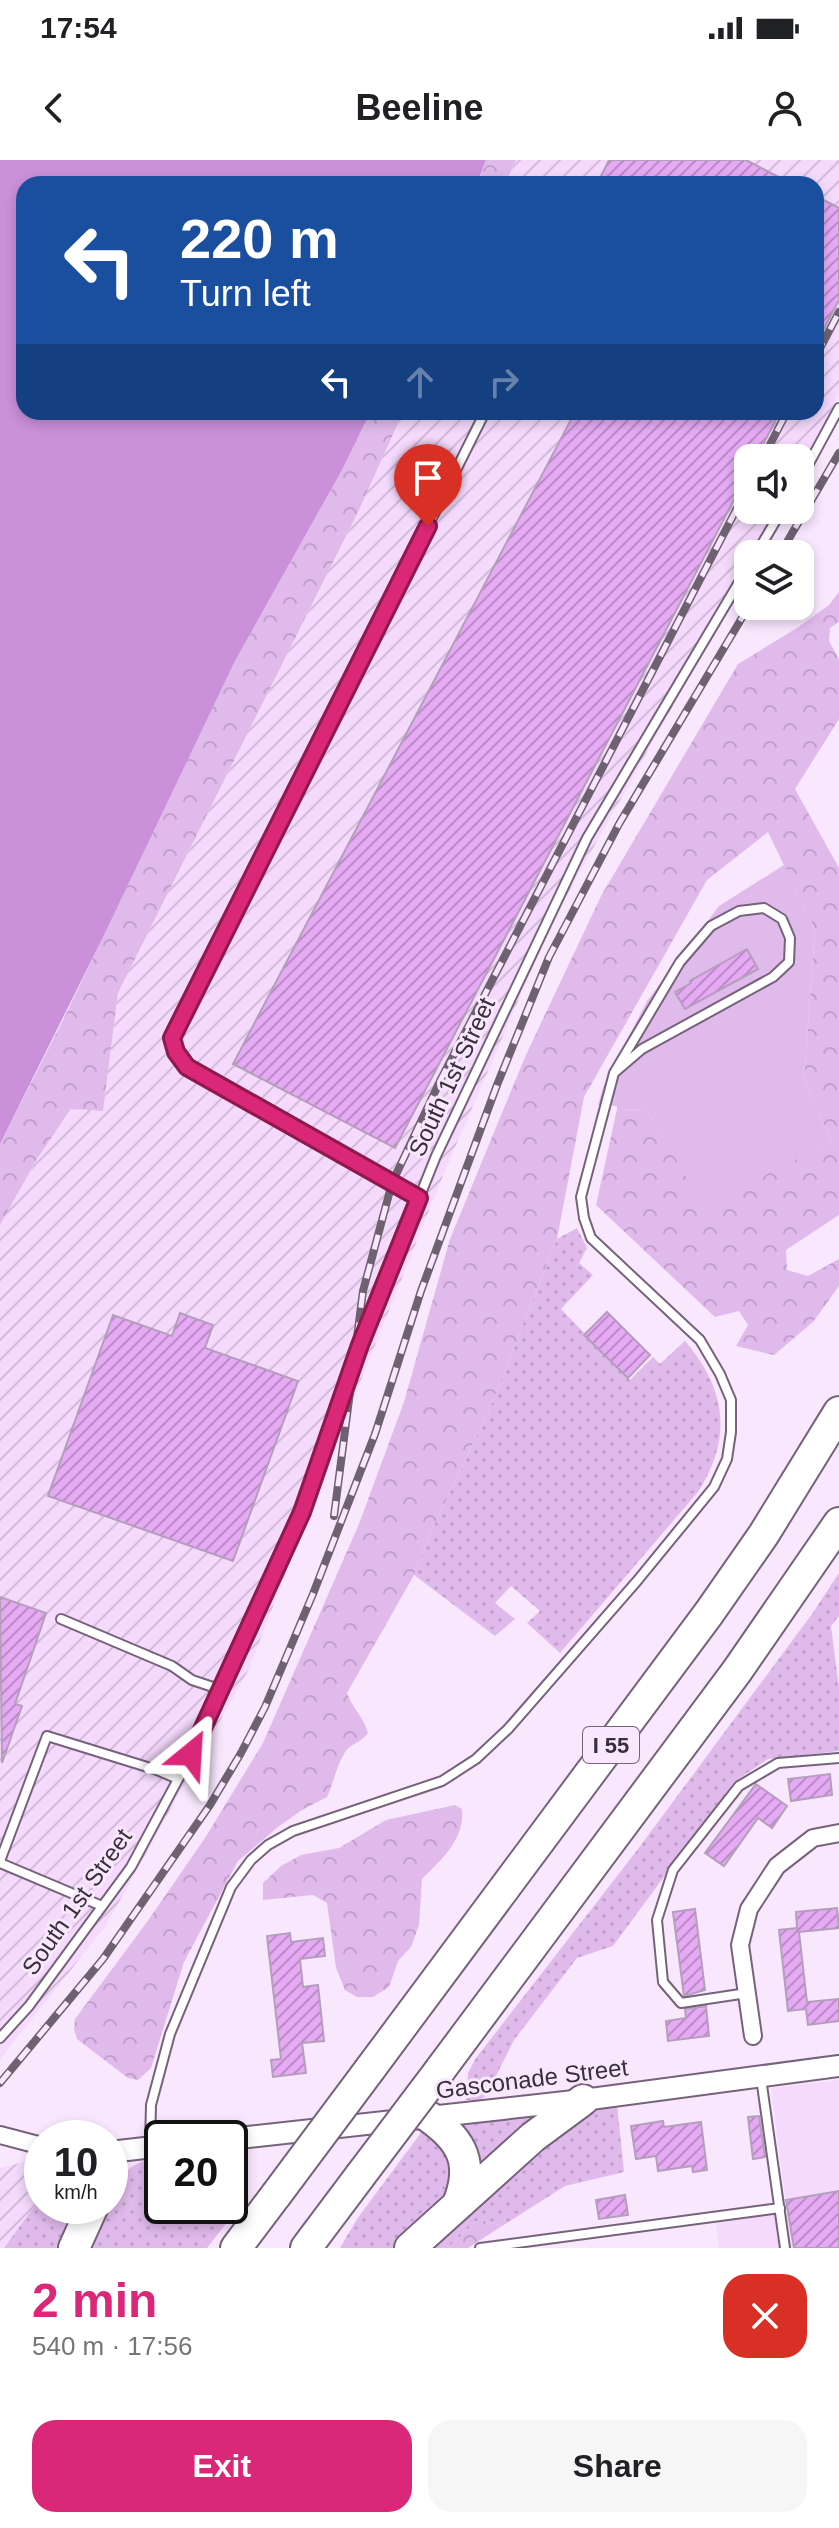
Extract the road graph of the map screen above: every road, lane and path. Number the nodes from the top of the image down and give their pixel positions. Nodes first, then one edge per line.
1 (839, 408) edge
2 (481, 420) edge
3 (814, 454) edge
4 (734, 591) edge
5 (614, 1073) junction
6 (419, 1198) junction
7 (839, 1412) edge
8 (839, 1523) edge
9 (61, 1619) dead end
10 (222, 1690) junction
11 (839, 1758) edge
12 (178, 1779) junction
13 (839, 1833) edge
14 (0, 1862) edge
15 (102, 1906) junction
16 (748, 1993) junction
17 (753, 2036) dead end
18 (0, 2038) edge
19 (839, 2066) edge
20 (760, 2076) junction
21 (583, 2100) junction
22 (429, 2117) junction
23 (153, 2120) edge
24 (0, 2135) edge
25 (248, 2137) edge
26 (24, 2141) edge
27 (458, 2204) junction
28 (780, 2208) junction
29 (85, 2224) edge
30 (74, 2248) edge
31 (236, 2248) edge
32 (306, 2248) edge
33 (410, 2248) edge
34 (480, 2248) edge
35 (785, 2248) edge

1 - 3 lane
2 - 6 lane
4 - 6 lane, South 1st Street
5 - 5 lane
5 - 23 lane
6 - 10 lane, South 1st Street
7 - 31 highway, I 55, bridge
8 - 32 highway, I 55, bridge
9 - 10 lane
10 - 12 lane, South 1st Street
11 - 16 lane
12 - 14 lane
12 - 15 lane, South 1st Street
13 - 16 street
14 - 15 lane
15 - 18 lane, South 1st Street
16 - 17 street
19 - 20 street, Gasconade Street
20 - 21 street, Gasconade Street
20 - 28 lane
21 - 22 street, Gasconade Street
21 - 27 highway
22 - 25 street, Gasconade Street
22 - 27 highway
24 - 26 street
27 - 33 highway
28 - 34 lane
28 - 35 lane
29 - 30 highway

